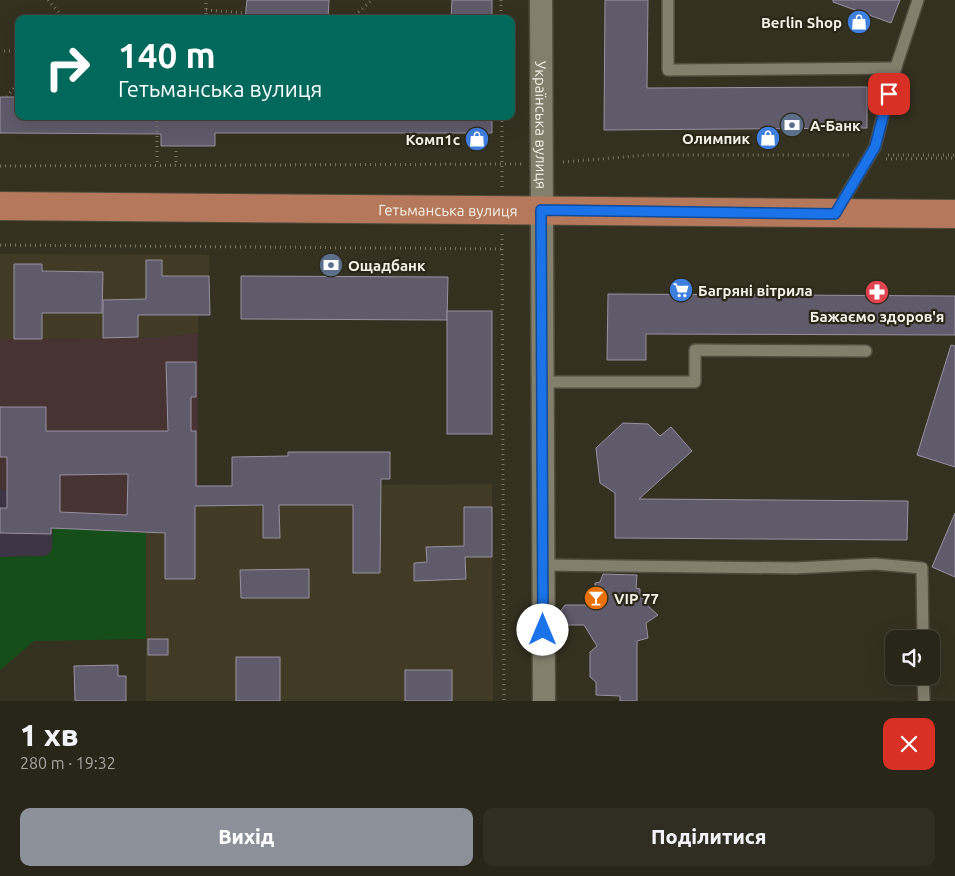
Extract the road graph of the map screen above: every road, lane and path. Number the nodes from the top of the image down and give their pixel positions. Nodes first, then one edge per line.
1 (48, 0) edge
2 (206, 0) edge
3 (372, 0) edge
4 (501, 0) edge
5 (541, 0) edge
6 (668, 0) edge
7 (918, 0) edge
8 (206, 10) junction
9 (246, 13) dead end
10 (61, 15) edge
11 (206, 15) edge
12 (356, 15) edge
13 (501, 15) edge
14 (4, 51) dead end
15 (15, 51) edge
16 (896, 68) junction
17 (15, 87) edge
18 (8, 97) dead end
19 (158, 120) edge
20 (502, 120) edge
21 (176, 146) dead end
22 (869, 157) junction
23 (955, 157) edge
24 (502, 164) junction
25 (541, 164) junction
26 (0, 166) edge
27 (158, 166) junction
28 (176, 166) junction
29 (0, 206) edge
30 (541, 210) junction
31 (835, 214) junction
32 (955, 214) edge
33 (0, 244) edge
34 (866, 350) dead end
35 (541, 382) junction
36 (543, 566) junction
37 (923, 630) edge
38 (923, 685) edge
39 (504, 701) edge
40 (544, 701) edge
41 (924, 701) edge

1 - 10 path
2 - 8 path
3 - 12 path
4 - 13 path
5 - 25 street, Українська вулиця
6 - 16 lane
7 - 16 lane
8 - 9 path
8 - 11 path
14 - 15 path
16 - 22 lane
17 - 18 path
19 - 27 path
20 - 24 path
21 - 28 path
22 - 23 path
22 - 25 path
22 - 31 lane
24 - 25 path
24 - 28 path
25 - 30 street, Українська вулиця
26 - 27 path
27 - 28 path
29 - 30 highway, Гетьманська вулиця
30 - 31 highway, Гетьманська вулиця
30 - 35 street, Українська вулиця
31 - 32 highway, Гетьманська вулиця
33 - 39 path
34 - 35 lane
35 - 36 street, Українська вулиця
36 - 37 lane
36 - 40 street, Українська вулиця
38 - 41 lane

